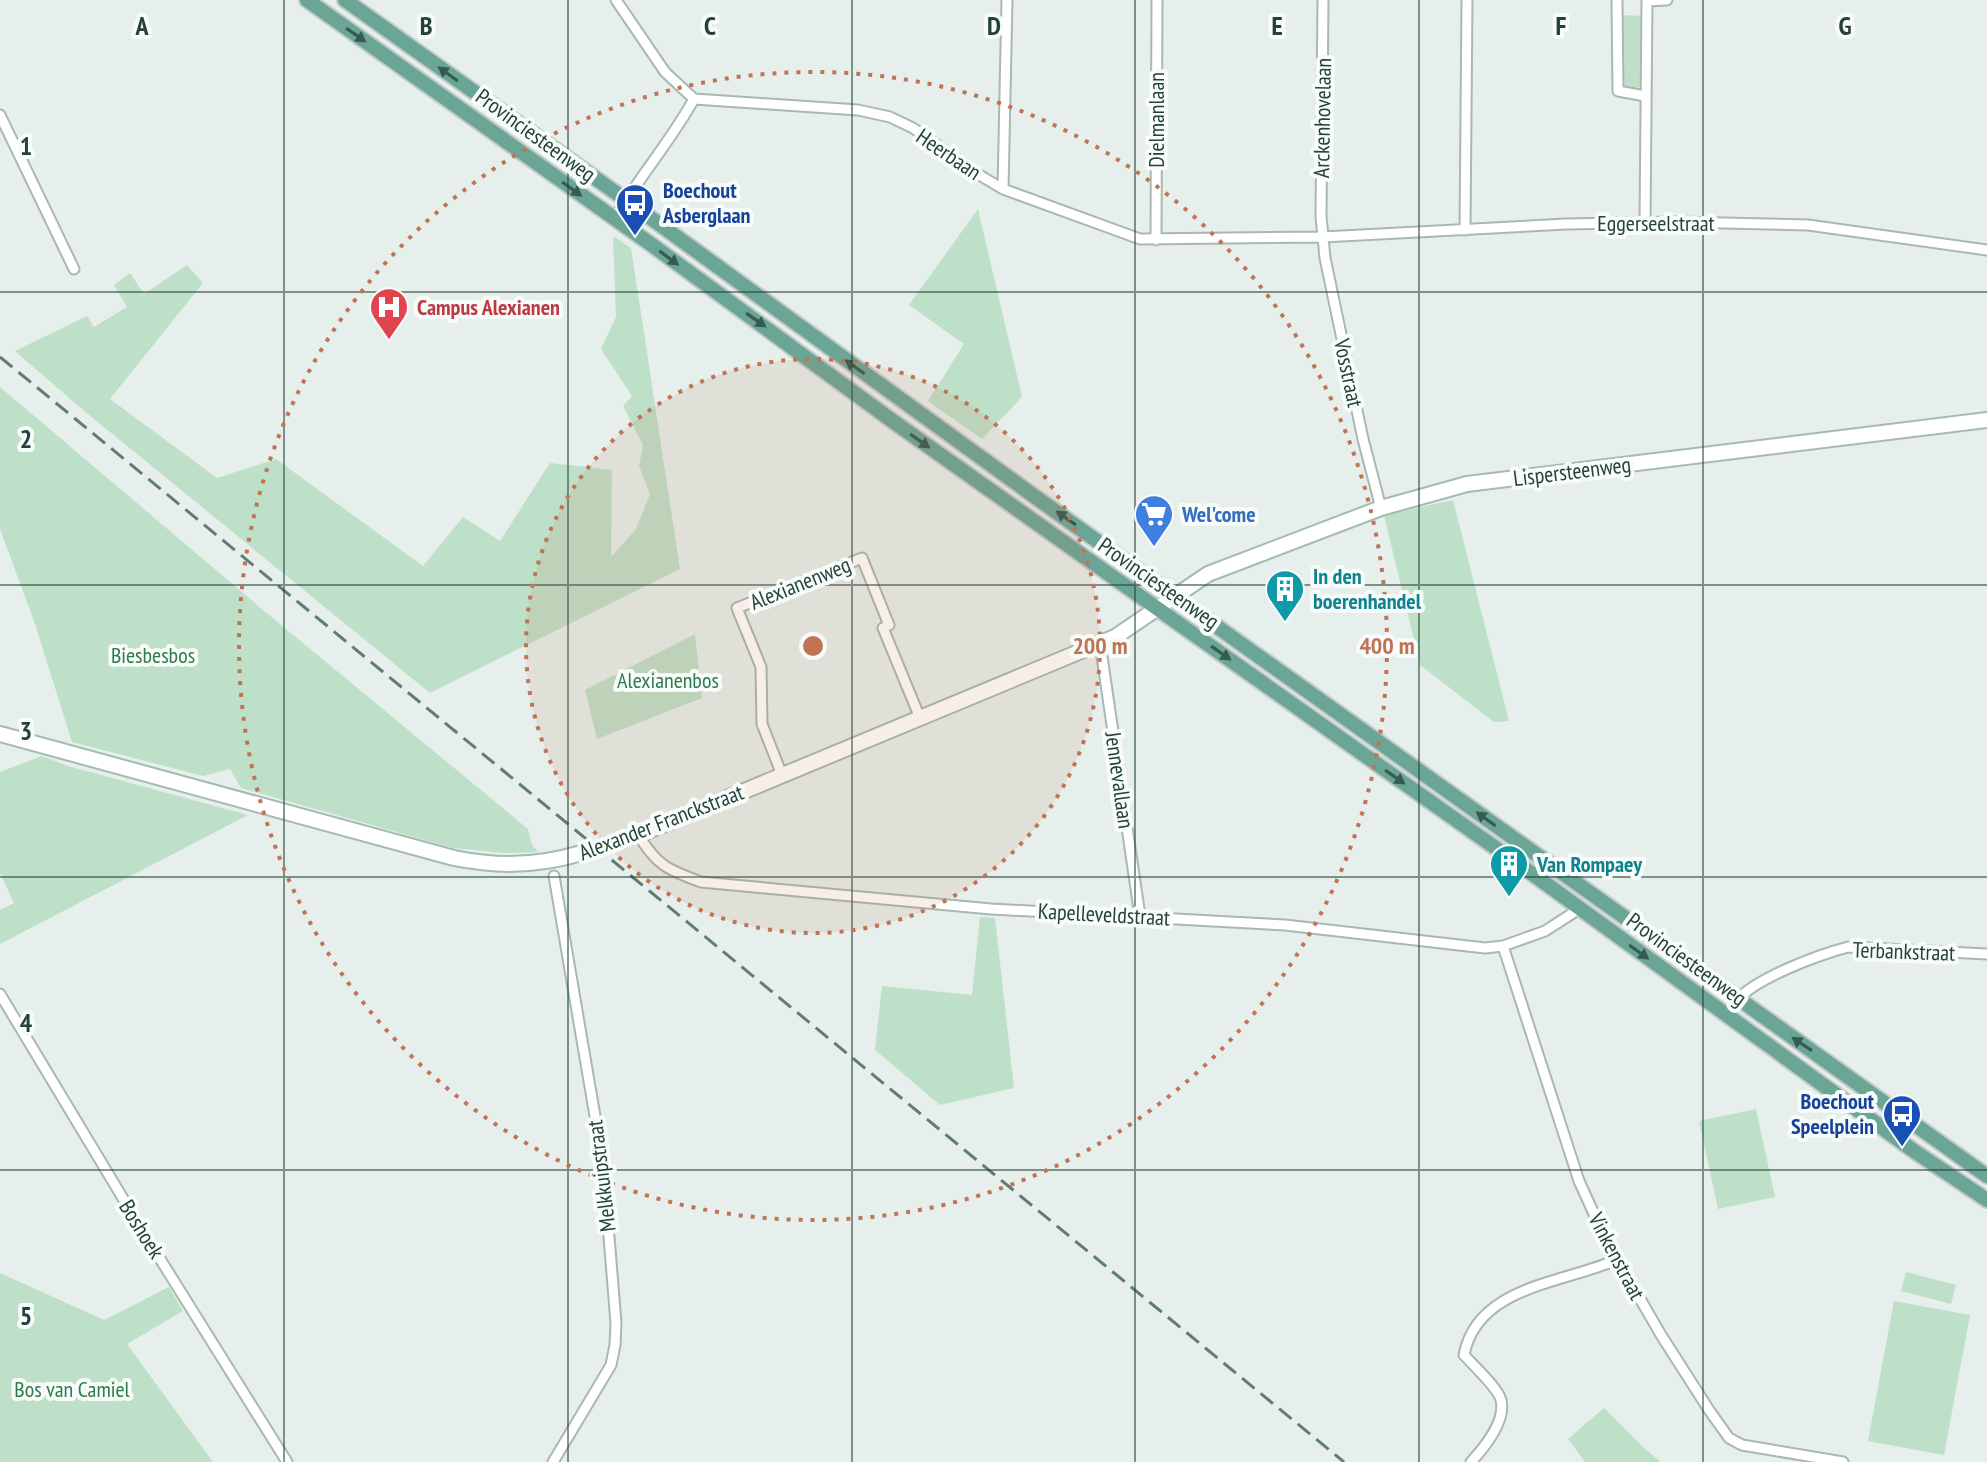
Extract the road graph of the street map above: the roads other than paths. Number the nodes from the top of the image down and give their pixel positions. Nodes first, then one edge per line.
1 (307, 0) edge
2 (345, 0) edge
3 (616, 0) edge
4 (1007, 0) edge
5 (1157, 0) edge
6 (1323, 0) edge
7 (1467, 0) edge
8 (1617, 0) edge
9 (1667, 0) edge
10 (1647, 1) edge
11 (1645, 96) junction
12 (694, 99) junction
13 (1, 119) edge
14 (1003, 189) junction
15 (626, 200) junction
16 (614, 220) junction
17 (1645, 223) junction
18 (1465, 230) junction
19 (1323, 237) junction
20 (1156, 240) junction
21 (1987, 250) edge
22 (74, 269) dead end
23 (1987, 420) edge
24 (1381, 508) junction
25 (1176, 595) junction
26 (1158, 608) junction
27 (1100, 643) junction
28 (920, 718) junction
29 (0, 734) edge
30 (782, 775) junction
31 (638, 834) junction
32 (554, 876) dead end
33 (1576, 906) junction
34 (1618, 913) junction
35 (1140, 916) junction
36 (1595, 921) junction
37 (1503, 946) junction
38 (1987, 954) edge
39 (0, 994) edge
40 (1738, 999) junction
41 (1905, 1115) junction
42 (1883, 1129) junction
43 (1987, 1176) edge
44 (1987, 1200) edge
45 (1616, 1260) junction
46 (287, 1462) edge
47 (553, 1462) edge
48 (1471, 1462) edge
49 (1843, 1462) edge

1 -> 16 main road, Provinciesteenweg
15 -> 2 main road, Provinciesteenweg
3 - 12 street
4 - 14 street
5 - 20 street, Dielmanlaan
6 - 19 street, Arckenhovelaan
7 - 18 street
8 - 11 street
9 - 10 street
10 - 11 street
11 - 17 street
12 - 14 street, Heerbaan
12 - 15 street
13 - 22 street
14 - 20 street, Heerbaan
15 - 16 street
25 -> 15 main road, Provinciesteenweg
16 -> 26 main road, Provinciesteenweg
17 - 18 street, Eggerseelstraat
17 - 21 street, Eggerseelstraat
18 - 19 street, Eggerseelstraat
19 - 20 street, Heerbaan
19 - 24 street, Vosstraat
23 - 24 street, Lispersteenweg
24 - 25 street, Lispersteenweg
25 - 26 street, Lispersteenweg
34 -> 25 main road, Provinciesteenweg
26 - 27 street, Alexander Franckstraat
26 -> 33 main road, Provinciesteenweg
27 - 28 street, Alexander Franckstraat
27 - 35 street, Jennevallaan
28 - 30 street, Alexander Franckstraat
28 - 30 street, Alexianenweg
29 - 31 street, Alexander Franckstraat
30 - 31 street, Alexander Franckstraat
31 - 35 street, Kapelleveldstraat
32 - 47 street, Melkkuipstraat
33 - 36 main road, Provinciesteenweg
33 - 37 street, Kapelleveldstraat
34 - 36 main road
34 - 40 main road, Provinciesteenweg
35 - 37 street, Kapelleveldstraat
36 -> 42 main road, Provinciesteenweg
37 - 45 street, Vinkenstraat
38 - 40 street, Terbankstraat
39 - 46 street, Boshoek
41 -> 40 main road, Provinciesteenweg
41 - 42 main road
41 - 43 main road, Provinciesteenweg
42 - 44 main road, Provinciesteenweg
45 - 48 street
45 - 49 street, Vinkenstraat

